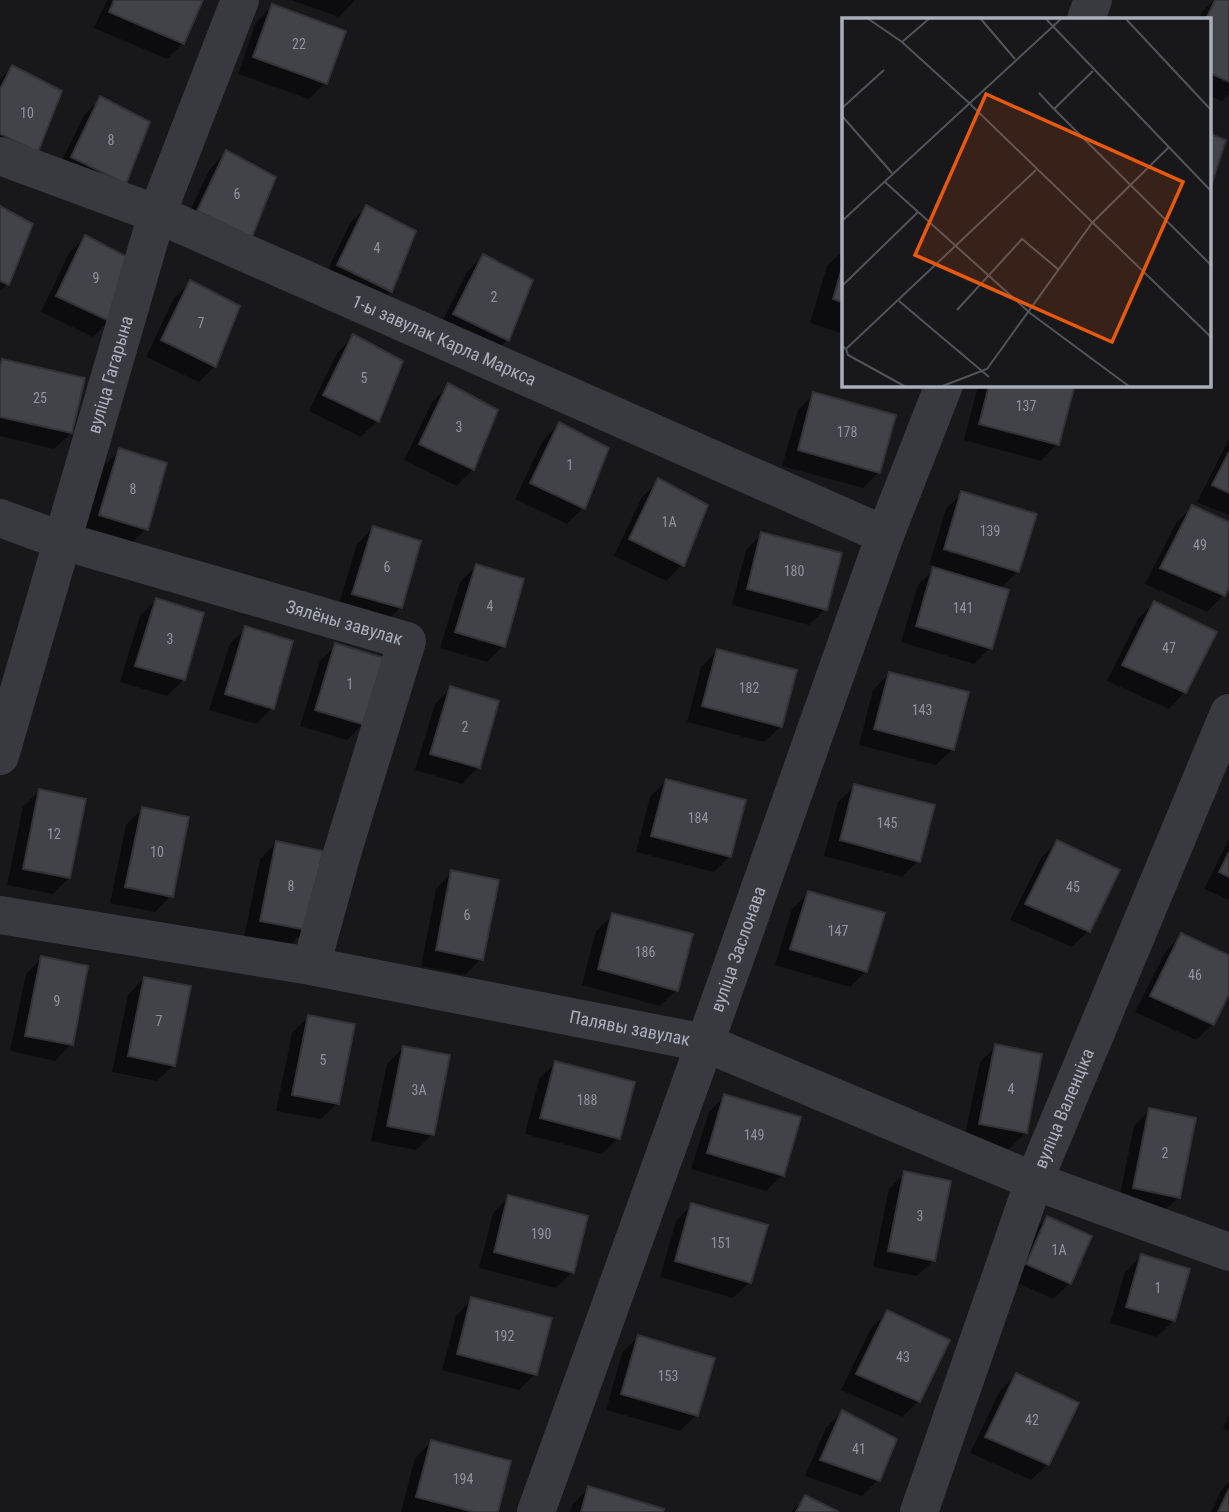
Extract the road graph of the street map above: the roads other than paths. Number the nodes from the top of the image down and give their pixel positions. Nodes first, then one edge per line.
1 (240, 0) edge
2 (1093, 0) edge
3 (1086, 18) edge
4 (0, 156) edge
5 (157, 214) junction
6 (943, 387) edge
7 (0, 518) edge
8 (885, 535) junction
9 (63, 541) junction
10 (1229, 713) edge
11 (0, 755) edge
12 (0, 915) edge
13 (311, 966) junction
14 (705, 1043) junction
15 (1034, 1181) junction
16 (1229, 1252) edge
17 (536, 1512) edge
18 (919, 1512) edge

1 - 5 street, вуліца Гагарына
2 - 3 street
4 - 5 street, 1-ы завулак Карла Маркса
5 - 8 street, 1-ы завулак Карла Маркса
5 - 9 street, вуліца Гагарына
6 - 8 street, вуліца Заслонава
7 - 9 street, Зялёны завулак
8 - 14 street, вуліца Заслонава
9 - 11 street, вуліца Гагарына
9 - 13 street, Зялёны завулак
10 - 15 street, вуліца Валенціка
12 - 13 street, Палявы завулак
13 - 14 street, Палявы завулак
14 - 15 street, Палявы завулак
14 - 17 street, вуліца Заслонава
15 - 16 street, Палявы завулак
15 - 18 street, вуліца Валенціка

